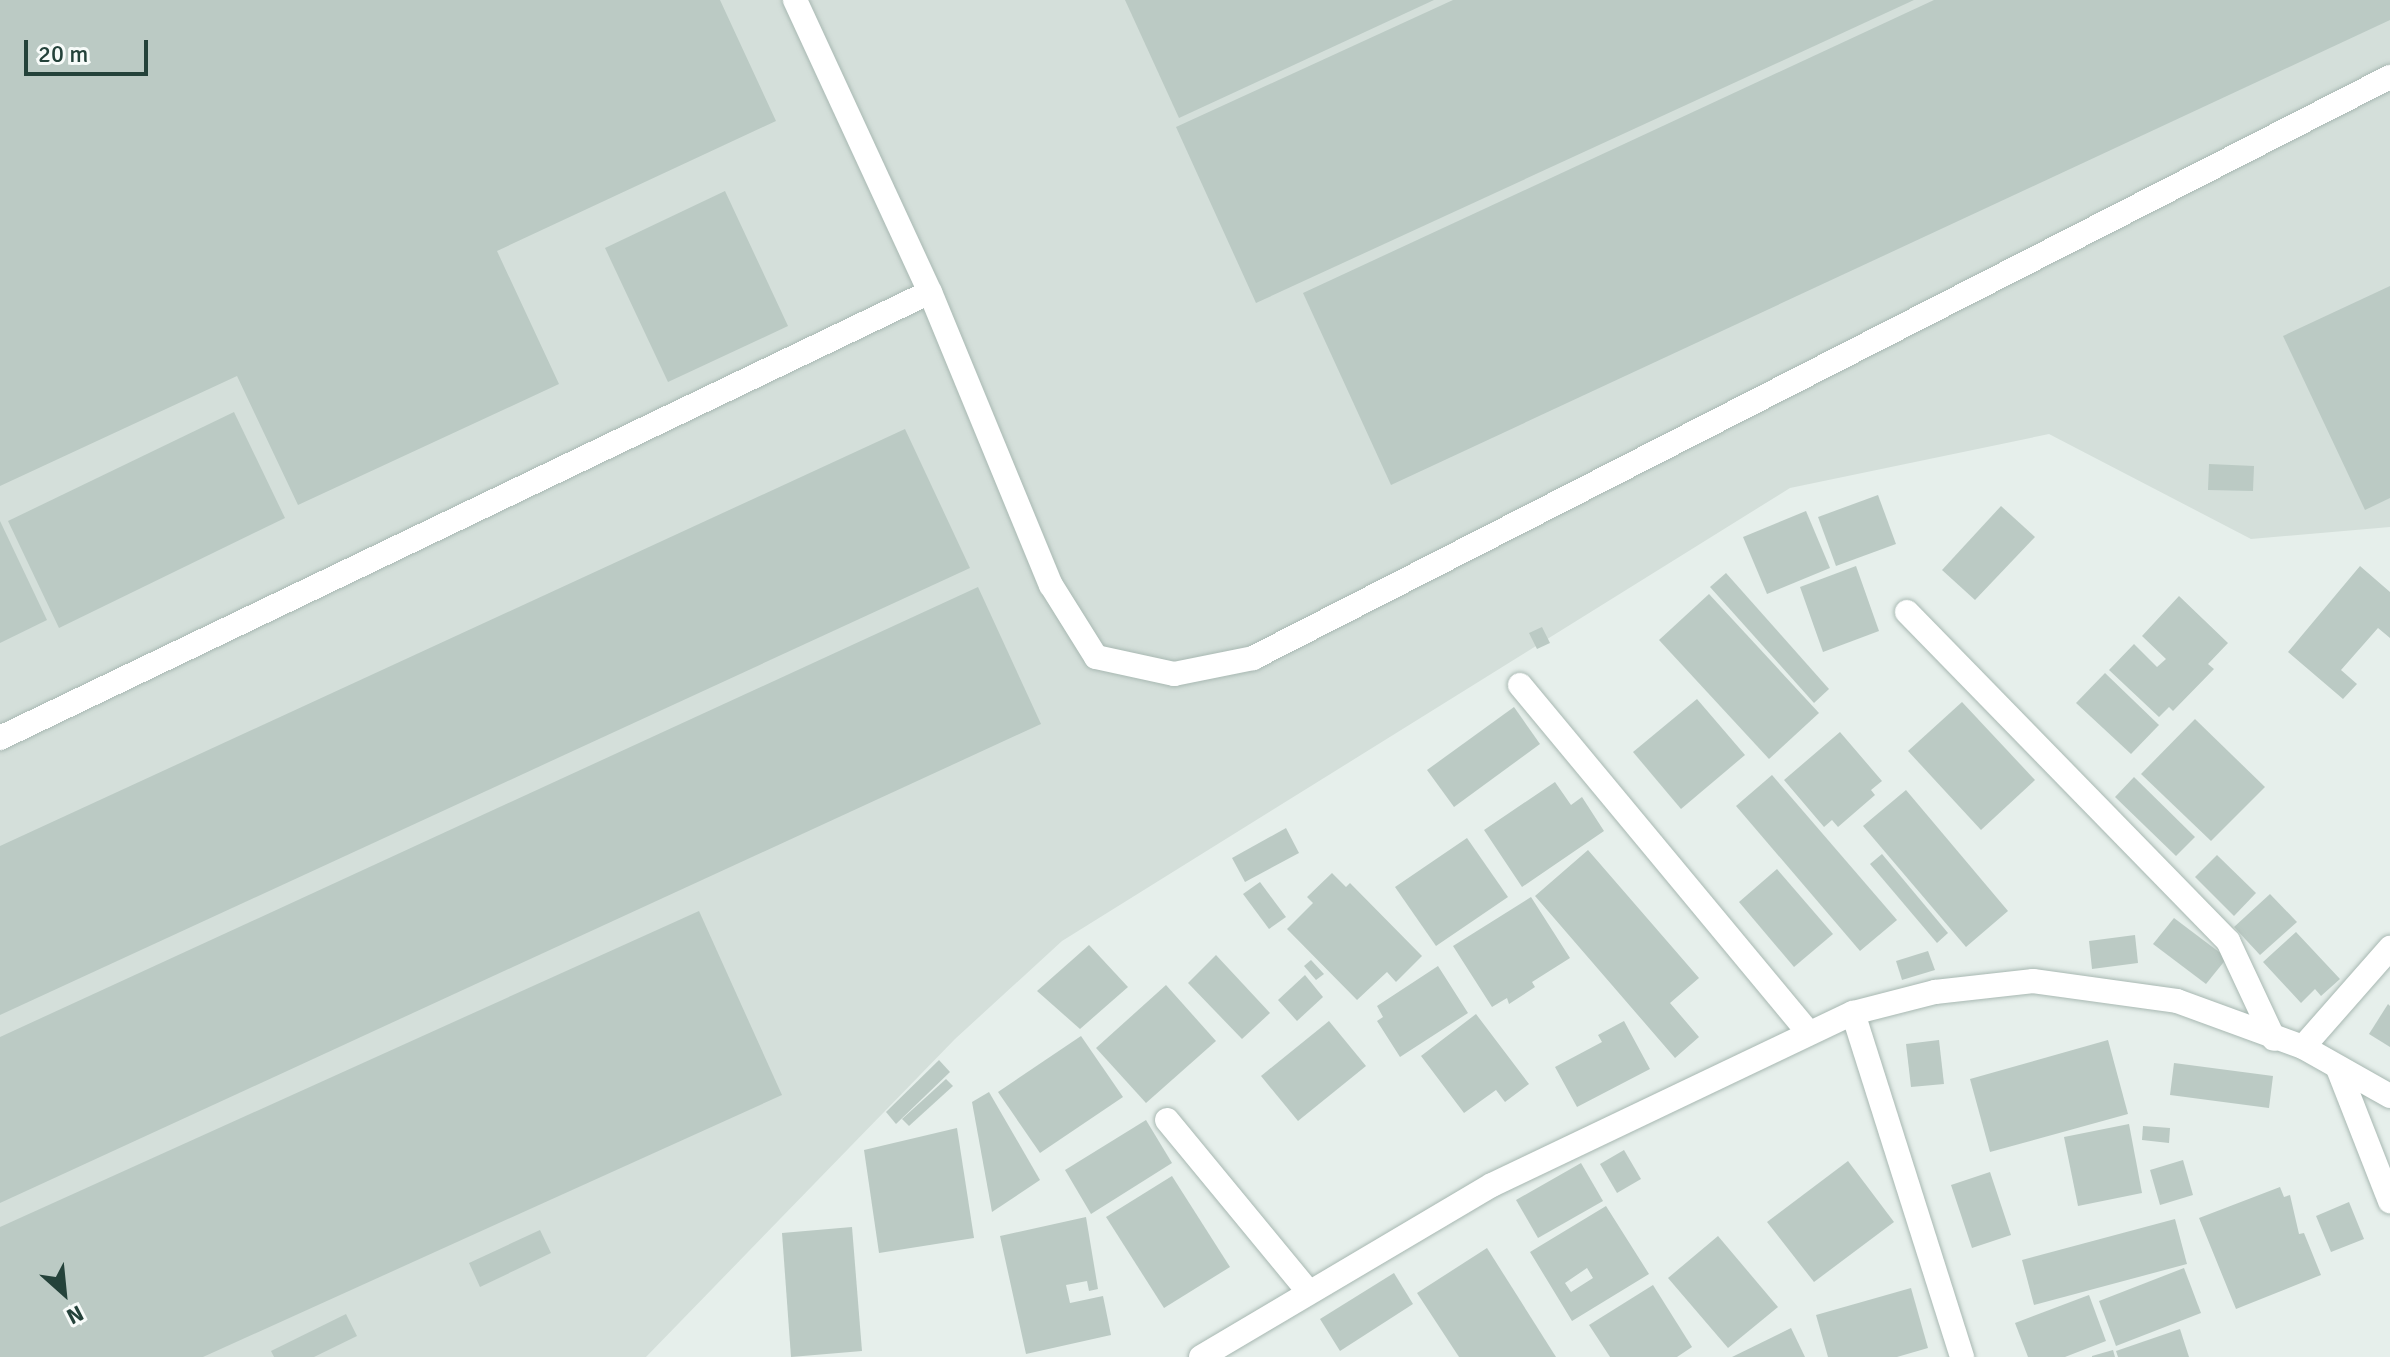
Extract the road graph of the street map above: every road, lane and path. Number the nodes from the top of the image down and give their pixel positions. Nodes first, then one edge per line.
1 (795, 0) edge
2 (2390, 77) edge
3 (930, 292) junction
4 (1907, 612) dead end
5 (1520, 685) dead end
6 (0, 738) edge
7 (2390, 948) edge
8 (1853, 1013) junction
9 (1809, 1033) junction
10 (2274, 1039) junction
11 (2303, 1047) junction
12 (2339, 1071) junction
13 (2390, 1096) edge
14 (1167, 1120) dead end
15 (2390, 1201) edge
16 (1308, 1291) junction
17 (1201, 1357) edge
18 (1962, 1357) edge

1 - 3 street
2 - 3 street
3 - 6 street
4 - 10 street
5 - 9 street
7 - 11 street
8 - 9 street
8 - 10 street
8 - 18 street
9 - 16 street
10 - 11 street
11 - 12 street
12 - 13 street
12 - 15 street
14 - 16 street
16 - 17 street

